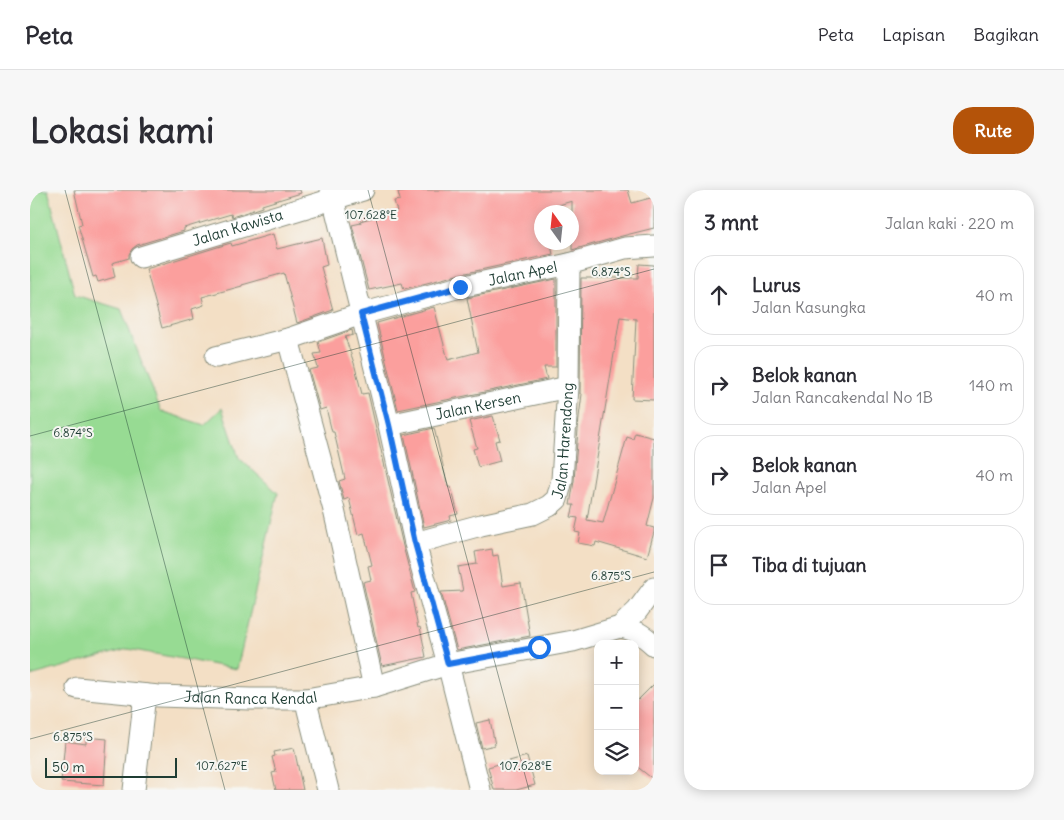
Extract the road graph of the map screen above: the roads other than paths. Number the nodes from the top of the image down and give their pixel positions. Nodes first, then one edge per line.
1 (363, 190) edge
2 (332, 194) edge
3 (654, 232) edge
4 (654, 246) edge
5 (625, 248) junction
6 (142, 257) dead end
7 (569, 264) junction
8 (361, 314) junction
9 (288, 339) junction
10 (216, 357) dead end
11 (568, 387) junction
12 (389, 425) junction
13 (415, 543) junction
14 (654, 588) edge
15 (620, 626) junction
16 (654, 645) edge
17 (448, 664) junction
18 (374, 687) junction
19 (77, 688) dead end
20 (145, 695) junction
21 (306, 699) junction
22 (134, 790) edge
23 (328, 790) edge
24 (480, 790) edge

1 - 2 street, Jalan Kawista
2 - 6 street, Jalan Kawista
2 - 8 street
3 - 5 street
4 - 5 street, Jalan Apel
5 - 7 street, Jalan Apel
7 - 8 street, Jalan Apel
7 - 11 street, Jalan Harendong
8 - 9 street, Jalan Apel
8 - 12 street
9 - 10 street, Jalan Apel
9 - 18 street
11 - 12 street, Jalan Kersen
11 - 13 street, Jalan Harendong
12 - 13 street
13 - 17 street
14 - 15 street
15 - 16 street
15 - 17 street, Jalan Ranca Kendal
17 - 18 street, Jalan Ranca Kendal
17 - 24 street
18 - 21 street, Jalan Ranca Kendal
19 - 20 street, Jalan Ranca Kendal
20 - 21 street, Jalan Ranca Kendal
20 - 22 street
21 - 23 street

